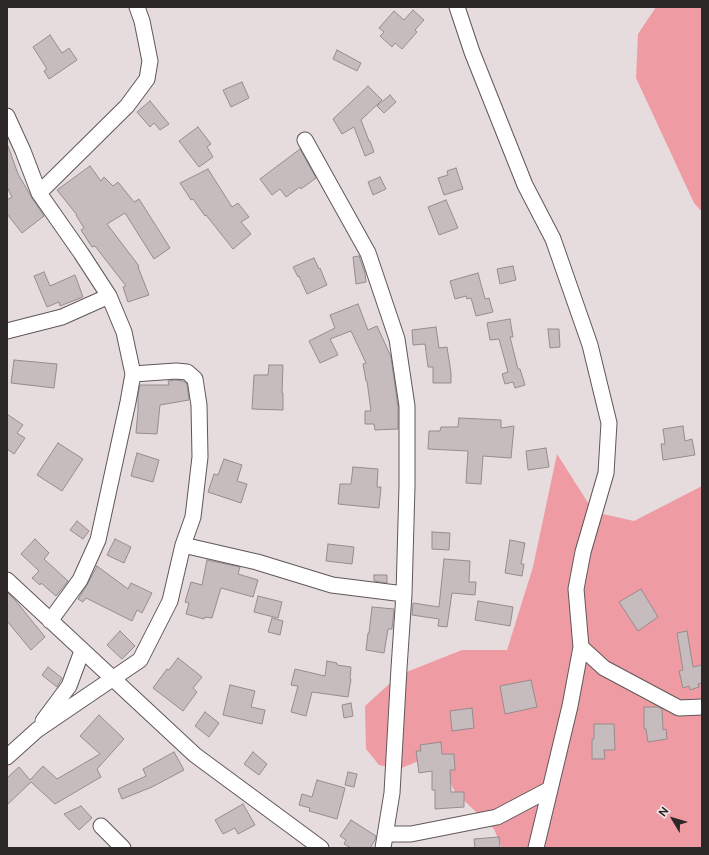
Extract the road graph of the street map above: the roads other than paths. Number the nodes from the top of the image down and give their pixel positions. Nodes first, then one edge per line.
1 (137, 7) edge
2 (456, 7) edge
3 (7, 116) edge
4 (305, 140) dead end
5 (39, 193) junction
6 (109, 296) junction
7 (7, 331) edge
8 (132, 374) junction
9 (183, 545) junction
10 (7, 580) edge
11 (404, 594) junction
12 (50, 621) junction
13 (581, 648) junction
14 (82, 651) junction
15 (112, 678) junction
16 (702, 707) edge
17 (37, 730) junction
18 (7, 757) edge
19 (550, 789) junction
20 (101, 826) dead end
21 (385, 841) edge
22 (123, 848) edge
23 (321, 848) edge
24 (536, 848) edge

1 - 5 street
2 - 13 street
3 - 5 street
4 - 11 street
5 - 6 street
6 - 7 street
6 - 8 street
8 - 9 street
8 - 12 street
9 - 11 street
9 - 15 street
10 - 12 street
11 - 21 street
12 - 14 street
13 - 16 street
13 - 19 street
14 - 15 street
14 - 17 street
15 - 17 street
15 - 23 street
17 - 18 street
19 - 21 street
19 - 24 street
20 - 22 street

